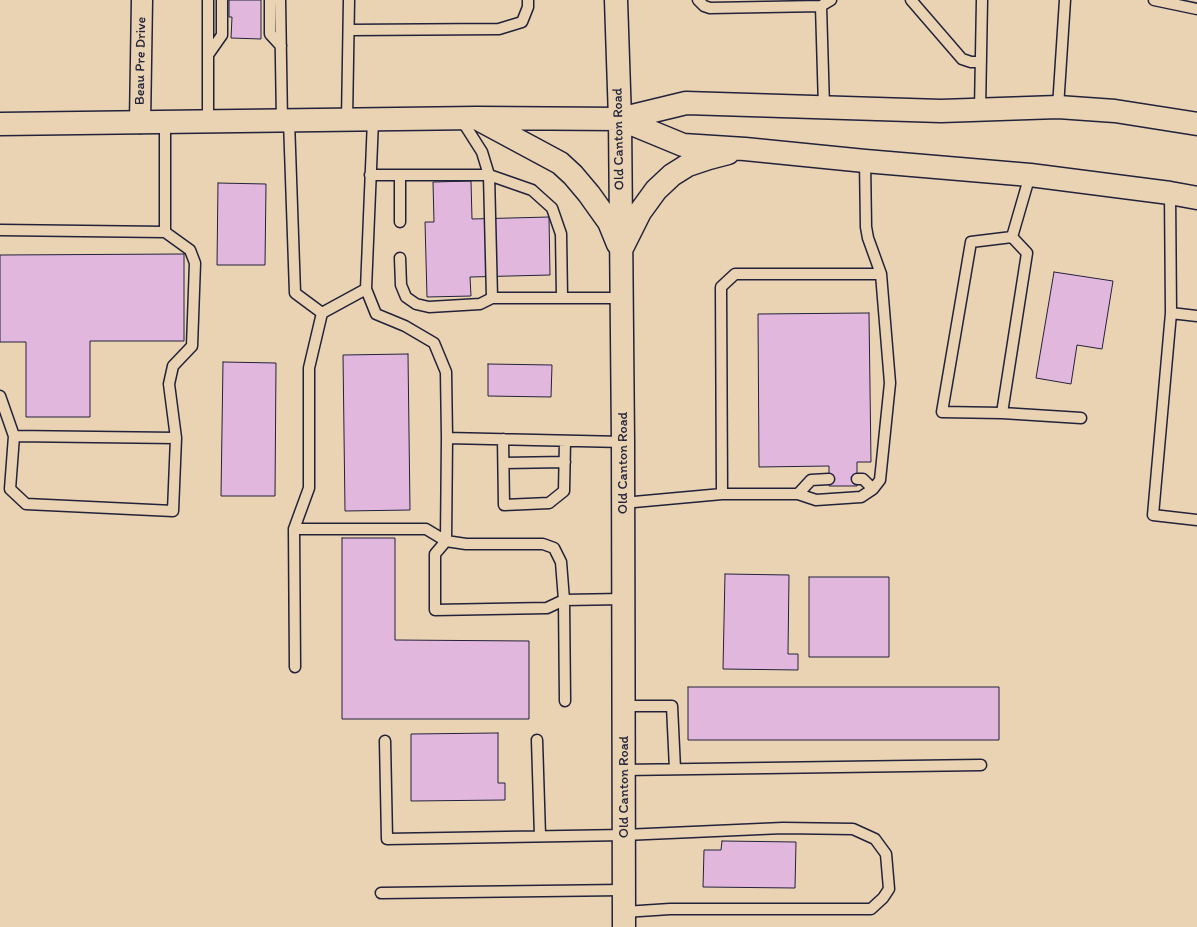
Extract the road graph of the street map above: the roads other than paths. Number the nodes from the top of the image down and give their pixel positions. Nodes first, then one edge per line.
1 (142, 0) edge
2 (208, 0) edge
3 (222, 0) edge
4 (270, 0) edge
5 (280, 0) edge
6 (349, 0) edge
7 (528, 0) edge
8 (616, 0) edge
9 (698, 0) edge
10 (831, 0) edge
11 (982, 0) edge
12 (1065, 0) edge
13 (1154, 0) edge
14 (915, 1) edge
15 (821, 6) junction
16 (1197, 9) edge
17 (348, 30) junction
18 (281, 46) junction
19 (208, 55) junction
20 (981, 62) junction
21 (824, 107) junction
22 (1058, 107) junction
23 (980, 110) junction
24 (469, 119) junction
25 (620, 119) junction
26 (347, 120) junction
27 (372, 120) junction
28 (286, 121) junction
29 (165, 122) junction
30 (208, 122) junction
31 (140, 123) junction
32 (0, 124) edge
33 (1197, 124) edge
34 (745, 149) junction
35 (865, 161) junction
36 (370, 175) junction
37 (400, 175) junction
38 (489, 175) junction
39 (1030, 175) junction
40 (1170, 193) junction
41 (1197, 198) edge
42 (400, 222) dead end
43 (0, 230) edge
44 (165, 232) junction
45 (1012, 237) junction
46 (620, 251) junction
47 (400, 258) dead end
48 (881, 274) junction
49 (366, 289) junction
50 (562, 297) junction
51 (492, 298) junction
52 (621, 298) junction
53 (322, 313) junction
54 (1171, 313) junction
55 (1197, 316) edge
56 (0, 396) edge
57 (1002, 413) junction
58 (1081, 418) dead end
59 (14, 436) junction
60 (176, 438) junction
61 (447, 438) junction
62 (503, 439) junction
63 (565, 441) junction
64 (623, 442) junction
65 (565, 462) junction
66 (504, 463) junction
67 (829, 479) dead end
68 (857, 479) dead end
69 (873, 489) junction
70 (722, 494) junction
71 (798, 494) junction
72 (623, 503) junction
73 (1197, 520) edge
74 (294, 529) junction
75 (446, 541) junction
76 (623, 599) junction
77 (564, 600) junction
78 (295, 667) dead end
79 (565, 701) dead end
80 (624, 706) junction
81 (537, 740) dead end
82 (385, 741) dead end
83 (981, 766) dead end
84 (675, 769) junction
85 (624, 770) junction
86 (624, 835) junction
87 (540, 836) junction
88 (624, 890) junction
89 (381, 893) dead end
90 (624, 920) edge

1 - 31 street, Beau Pre Drive
2 - 19 lane
3 - 19 lane
4 - 18 lane
5 - 18 lane
6 - 17 lane
7 - 17 lane
8 - 25 main road, Old Canton Road
9 - 15 lane
10 - 15 lane
11 - 20 lane
12 - 22 lane
13 - 16 lane
14 - 20 lane
15 - 21 lane
17 - 26 lane
18 - 28 lane
19 - 30 lane
20 - 23 lane
21 - 23 main road
21 - 25 main road
22 - 23 main road
22 - 33 main road
24 - 25 main road
24 - 27 main road
24 - 38 lane
24 - 46 main road
25 - 34 main road
25 - 46 main road, Old Canton Road
26 - 27 main road
26 - 28 main road
27 - 36 lane
28 - 30 main road
28 - 53 lane
29 - 30 main road
29 - 31 main road
29 - 44 lane
31 - 32 main road
34 - 35 main road
34 - 46 main road
35 - 39 main road
35 - 48 lane
36 - 37 lane
36 - 49 lane
37 - 38 lane
37 - 42 lane
38 - 50 lane
38 - 51 lane
39 - 40 main road
39 - 45 lane
40 - 41 main road
40 - 54 lane
43 - 44 lane
44 - 60 lane
45 - 57 lane
45 - 57 lane
46 - 52 main road, Old Canton Road
47 - 51 lane
48 - 69 lane
48 - 70 lane
49 - 53 lane
49 - 61 lane
50 - 51 lane
50 - 52 lane
52 - 64 main road, Old Canton Road
53 - 74 lane
54 - 55 lane
54 - 73 lane
56 - 59 lane
57 - 58 lane
59 - 60 lane
59 - 60 lane
61 - 62 lane
61 - 75 lane
62 - 63 lane
62 - 66 lane
63 - 64 lane
63 - 65 lane
64 - 72 main road, Old Canton Road
65 - 66 lane
65 - 66 lane
67 - 71 lane
68 - 69 lane
69 - 71 lane
70 - 71 lane
70 - 72 lane
72 - 76 main road, Old Canton Road
74 - 75 lane
74 - 78 lane
75 - 77 lane
75 - 77 lane
76 - 77 lane
76 - 80 main road, Old Canton Road
77 - 79 lane
80 - 84 lane
80 - 85 main road, Old Canton Road
81 - 87 lane
82 - 87 lane
83 - 84 lane
84 - 85 lane
85 - 86 main road, Old Canton Road
86 - 87 lane
86 - 88 main road, Old Canton Road
86 - 90 lane
88 - 89 lane
88 - 90 main road, Old Canton Road

